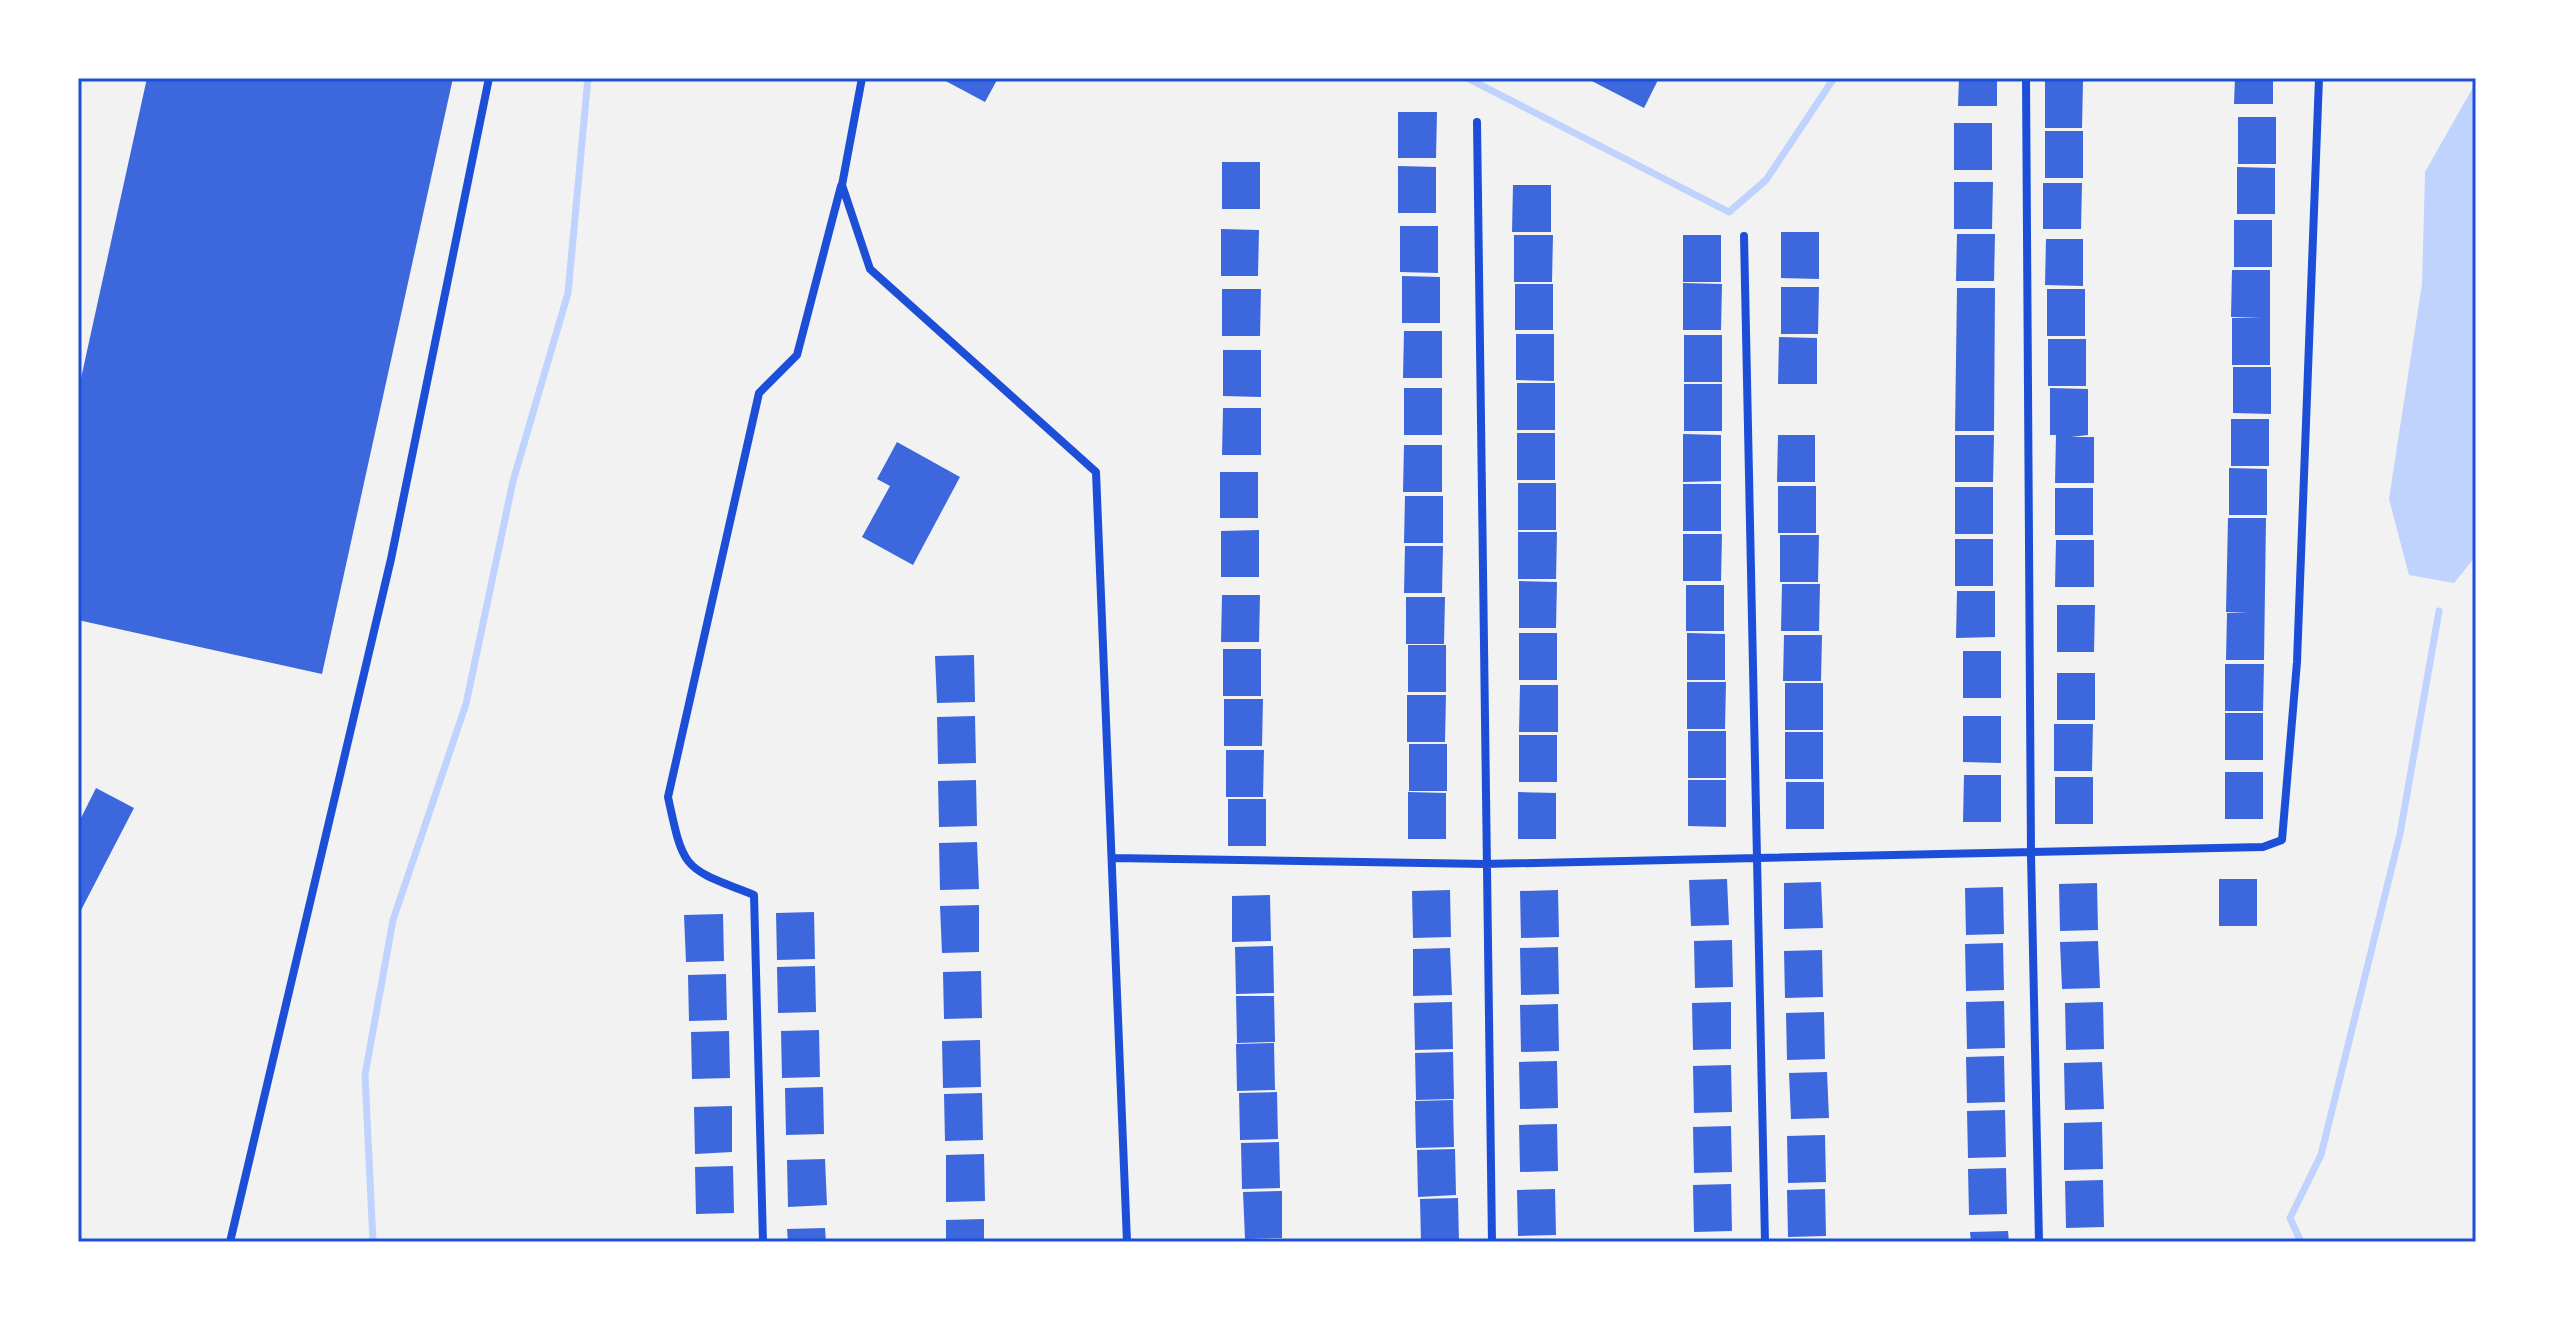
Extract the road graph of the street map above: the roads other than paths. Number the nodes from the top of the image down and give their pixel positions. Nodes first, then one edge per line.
1 (489, 78) edge
2 (862, 78) edge
3 (2026, 78) edge
4 (2319, 78) edge
5 (1477, 122) dead end
6 (842, 185) junction
7 (1744, 236) dead end
8 (2031, 855) junction
9 (1112, 858) junction
10 (1756, 860) junction
11 (1485, 864) junction
12 (230, 1242) edge
13 (763, 1242) edge
14 (1127, 1242) edge
15 (1492, 1242) edge
16 (1765, 1242) edge
17 (2039, 1242) edge

1 - 12 street
2 - 6 street
3 - 8 street
4 - 8 street
5 - 11 street
6 - 9 street
6 - 13 street
7 - 10 street
8 - 10 street
8 - 17 street
9 - 11 street
9 - 14 street
10 - 11 street
10 - 16 street
11 - 15 street

